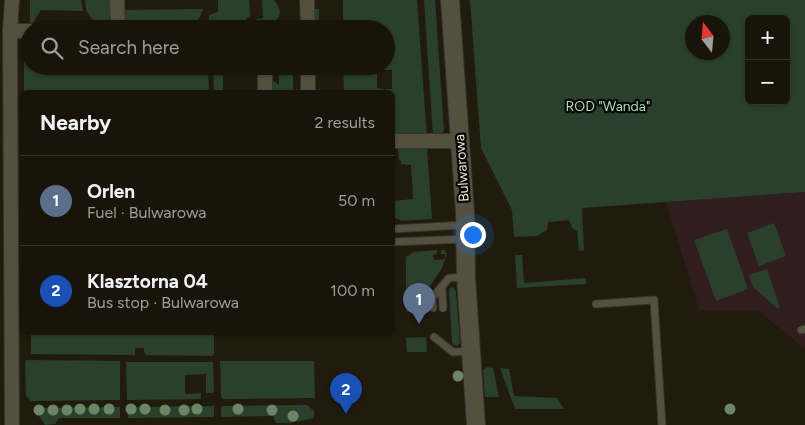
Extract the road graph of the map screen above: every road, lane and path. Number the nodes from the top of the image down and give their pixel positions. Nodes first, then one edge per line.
1 (12, 0) edge
2 (117, 0) edge
3 (308, 0) edge
4 (450, 0) edge
5 (118, 20) edge
6 (308, 20) edge
7 (7, 24) edge
8 (20, 28) edge
9 (265, 75) edge
10 (308, 75) edge
11 (265, 90) edge
12 (308, 90) edge
13 (395, 141) edge
14 (460, 141) junction
15 (395, 229) edge
16 (465, 232) junction
17 (395, 242) edge
18 (466, 276) junction
19 (442, 287) junction
20 (596, 304) dead end
21 (432, 308) dead end
22 (443, 308) dead end
23 (5, 309) edge
24 (444, 336) dead end
25 (434, 337) dead end
26 (445, 346) junction
27 (471, 351) junction
28 (12, 425) edge
29 (476, 425) edge
30 (662, 425) edge

1 - 7 street
2 - 5 street
3 - 6 street
4 - 14 street, Bulwarowa
7 - 8 street
7 - 23 street
9 - 11 street
10 - 12 street
13 - 14 street
14 - 16 street, Bulwarowa
15 - 16 lane
16 - 17 lane
16 - 18 street, Bulwarowa
18 - 19 lane
18 - 27 street, Bulwarowa
19 - 21 lane
19 - 22 lane
20 - 30 lane
23 - 28 street
24 - 26 lane
25 - 26 lane
26 - 27 lane
27 - 29 street, Bulwarowa

